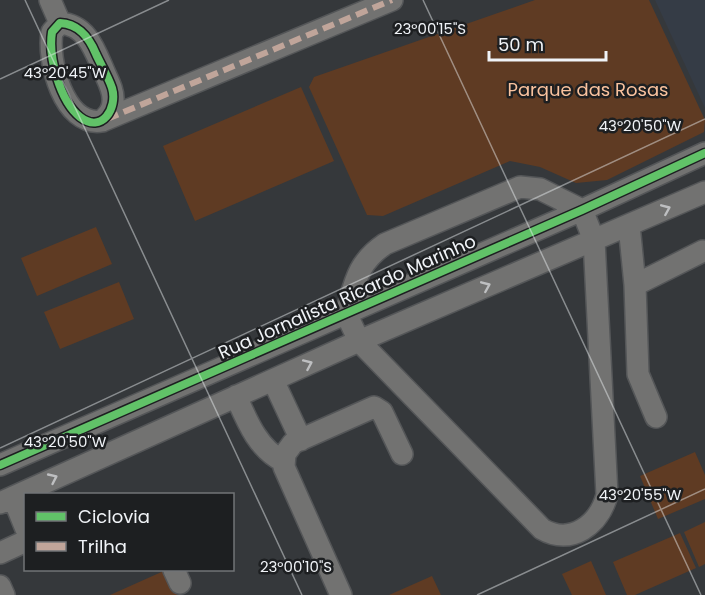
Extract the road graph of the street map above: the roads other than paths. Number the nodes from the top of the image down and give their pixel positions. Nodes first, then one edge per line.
1 (50, 0) edge
2 (392, 0) edge
3 (60, 23) junction
4 (102, 121) junction
5 (705, 153) edge
6 (705, 192) edge
7 (582, 210) junction
8 (629, 225) junction
9 (594, 240) junction
10 (703, 251) dead end
11 (635, 285) junction
12 (346, 313) junction
13 (359, 341) junction
14 (273, 380) junction
15 (236, 396) junction
16 (656, 417) dead end
17 (93, 425) junction
18 (301, 440) junction
19 (402, 454) dead end
20 (104, 455) junction
21 (283, 461) junction
22 (0, 465) edge
23 (6, 500) edge
24 (24, 526) edge
25 (24, 542) edge
26 (0, 553) edge
27 (0, 586) edge
28 (4, 595) edge
29 (341, 595) edge

1 - 3 street
2 - 4 street
3 - 4 street
3 - 4 street
5 - 7 street, Rua Jornalista Ricardo Marinho
8 -> 6 street
7 - 9 street
7 - 12 street, Rua Jornalista Ricardo Marinho
7 - 12 street
8 - 9 street
8 - 11 street
13 -> 9 street
9 - 13 street
10 - 11 street
11 - 16 street
12 - 13 street
12 - 17 street, Rua Jornalista Ricardo Marinho
14 -> 13 street
14 - 15 street
14 - 18 street
15 - 20 street
15 - 21 street
17 - 20 street
17 - 22 street, Rua Jornalista Ricardo Marinho
18 - 19 street
18 - 21 street
23 -> 20 street
21 - 29 street
23 - 24 street
25 - 26 street
27 - 28 street

